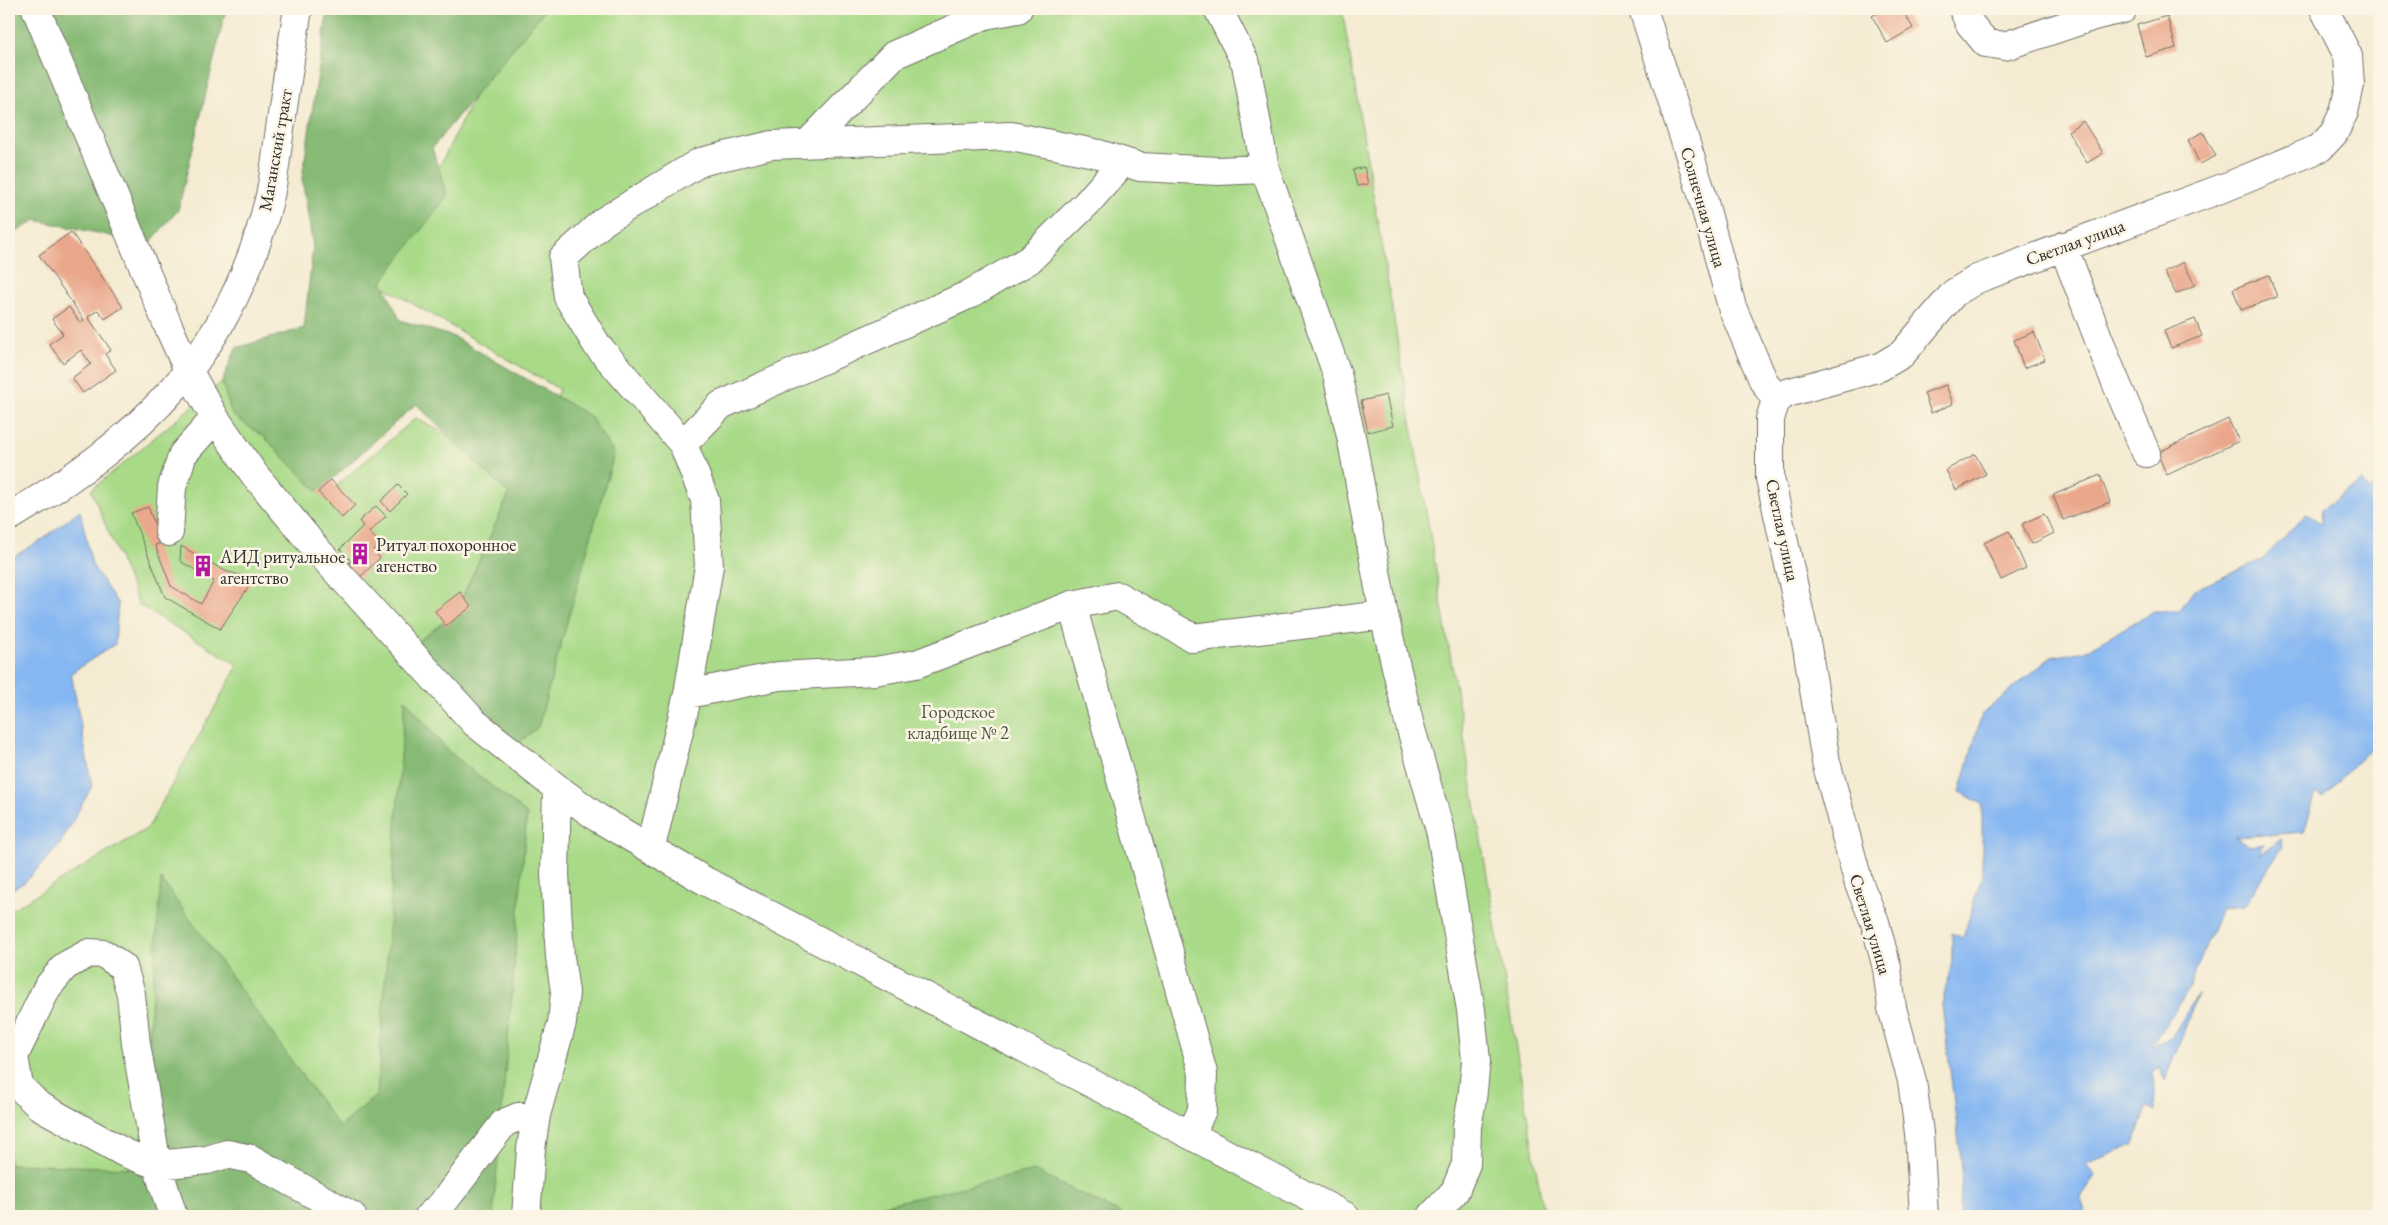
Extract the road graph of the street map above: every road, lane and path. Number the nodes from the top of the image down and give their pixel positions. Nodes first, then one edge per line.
1 (36, 9) edge
2 (298, 9) edge
3 (1018, 9) edge
4 (1218, 9) edge
5 (1643, 9) edge
6 (1962, 9) edge
7 (2123, 9) edge
8 (2324, 9) edge
9 (808, 143) junction
10 (1123, 162) junction
11 (1265, 169) junction
12 (2063, 246) junction
13 (189, 372) junction
14 (1776, 400) junction
15 (215, 418) junction
16 (683, 444) junction
17 (2146, 453) dead end
18 (9, 517) edge
19 (170, 532) dead end
20 (1072, 605) junction
21 (1384, 615) junction
22 (688, 694) junction
23 (557, 788) junction
24 (651, 847) junction
25 (536, 1115) junction
26 (1192, 1135) junction
27 (157, 1165) junction
28 (173, 1216) edge
29 (352, 1216) edge
30 (429, 1216) edge
31 (526, 1216) edge
32 (1345, 1216) edge
33 (1432, 1216) edge
34 (1924, 1216) edge

1 - 13 street
2 - 13 street, Маганский тракт
3 - 9 street
4 - 11 street
5 - 14 street, Солнечная улица
6 - 7 street
8 - 12 street, Светлая улица
9 - 10 street
9 - 16 street
10 - 11 street
10 - 16 street
11 - 21 street
12 - 14 street, Светлая улица
12 - 17 street
13 - 15 street
13 - 18 street, Маганский тракт
14 - 34 street, Светлая улица
15 - 19 street
15 - 23 street
16 - 22 street
20 - 21 street
20 - 22 street
20 - 26 street
21 - 33 street
22 - 24 street
23 - 24 street
23 - 25 street
24 - 26 street
25 - 30 street
25 - 31 street
26 - 32 street
27 - 27 street
27 - 28 street
27 - 29 street

